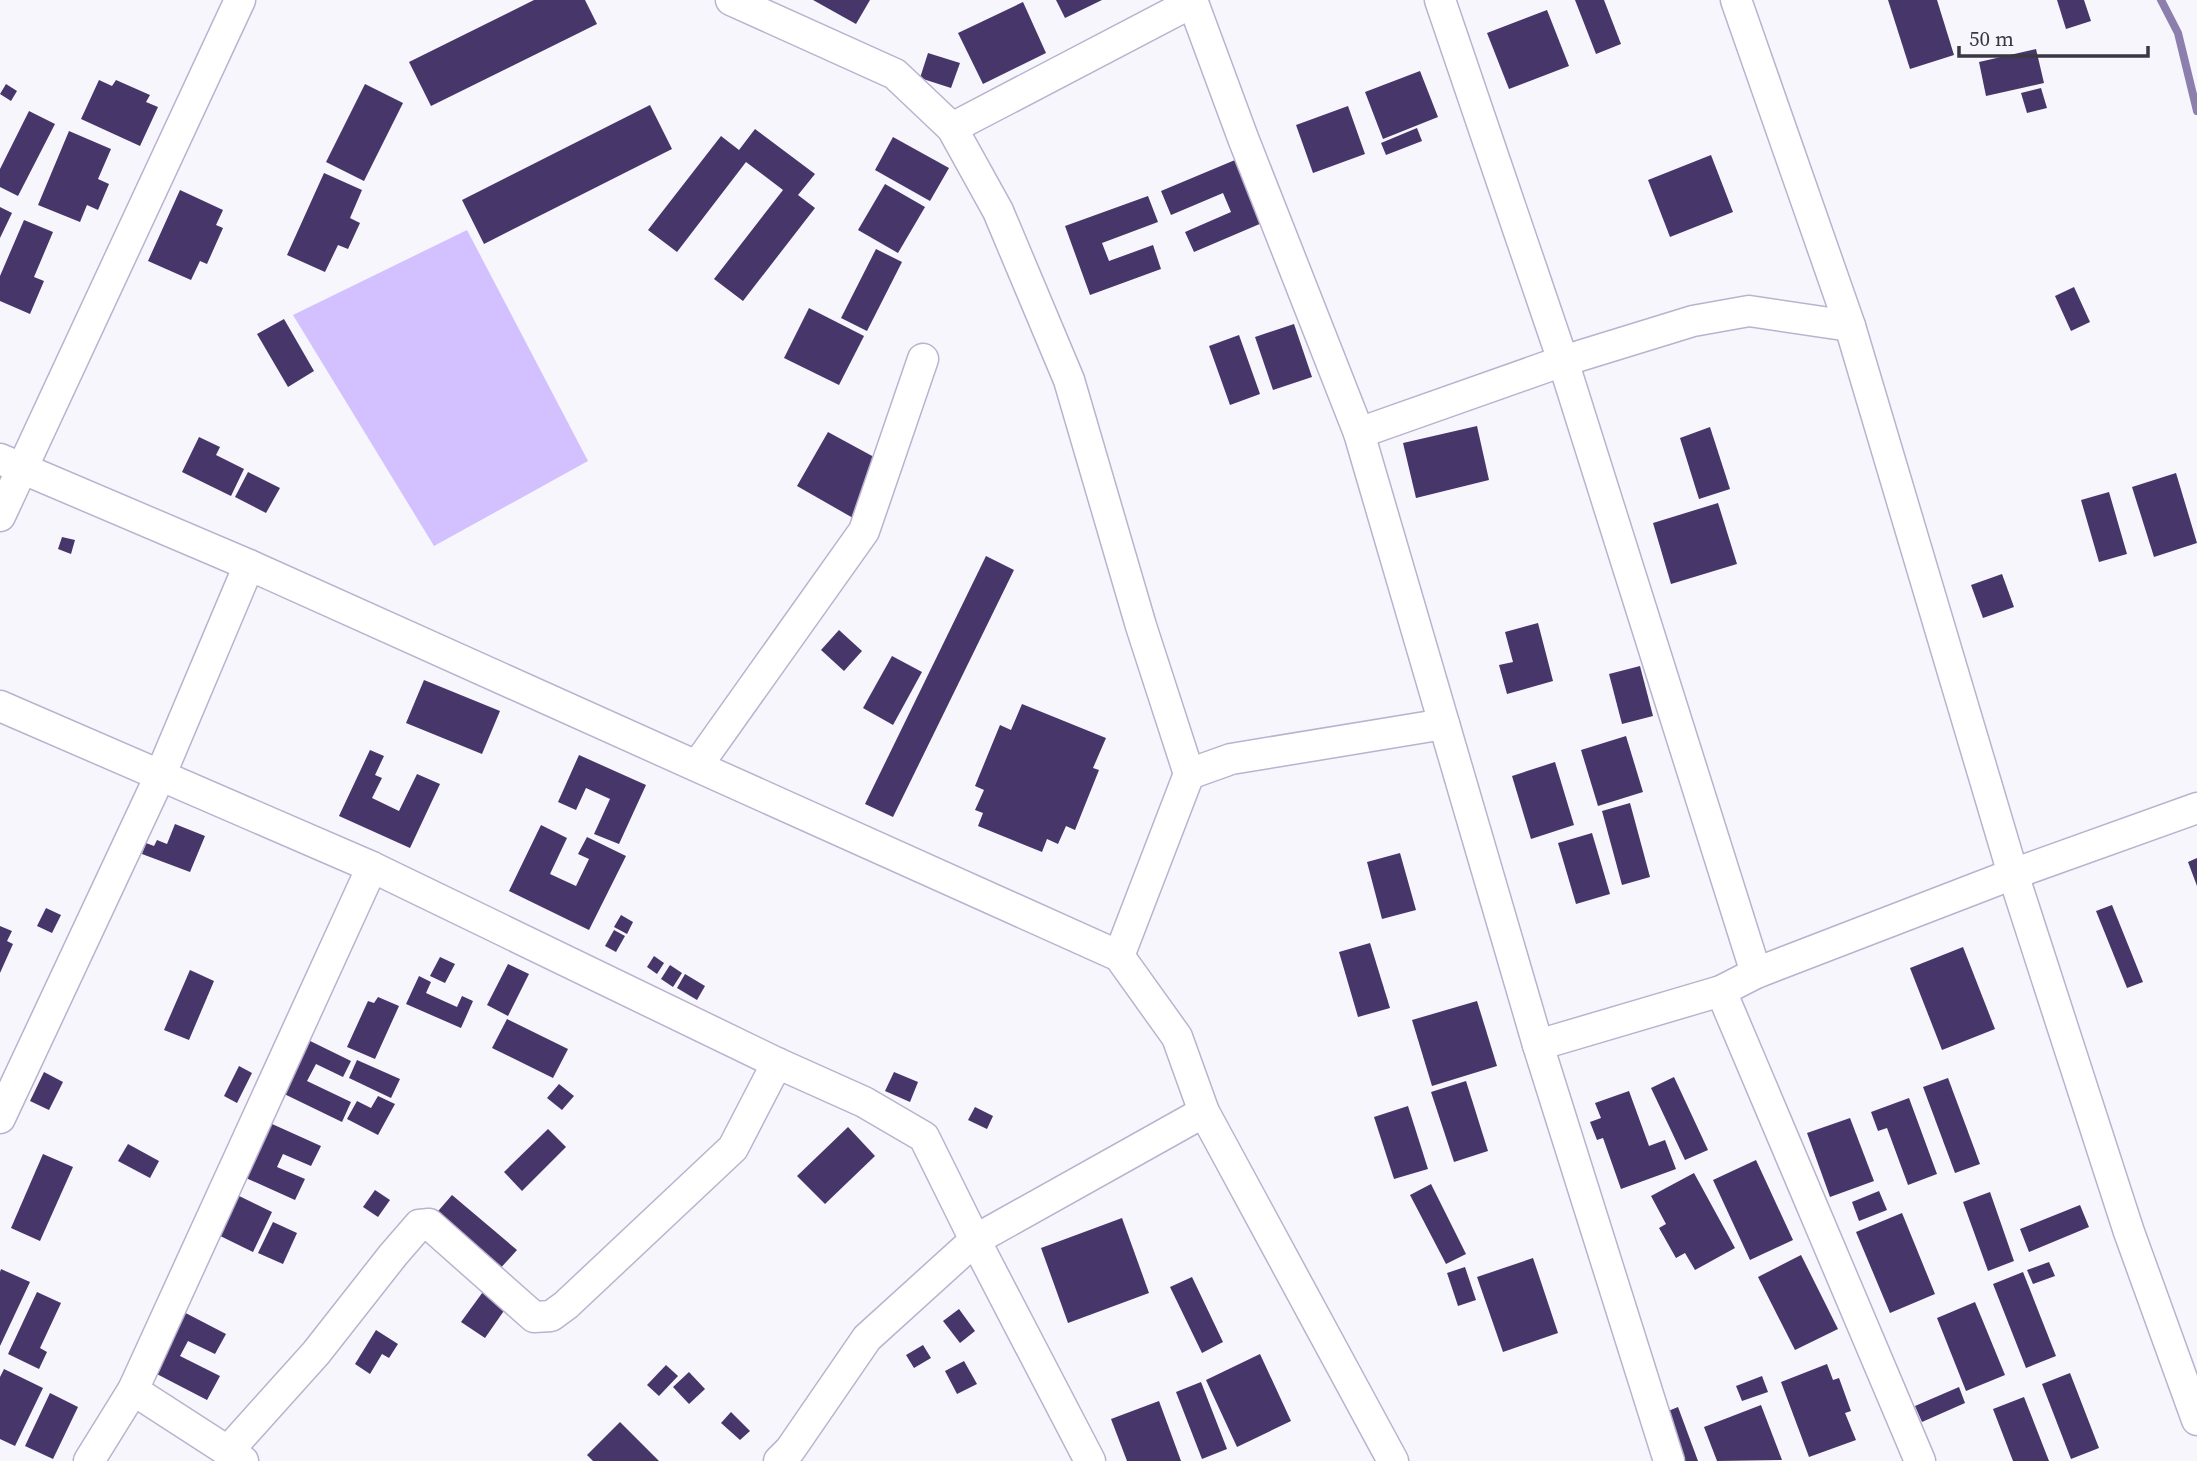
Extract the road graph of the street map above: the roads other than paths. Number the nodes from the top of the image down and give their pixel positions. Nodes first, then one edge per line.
1 (240, 0) edge
2 (731, 0) edge
3 (1440, 0) edge
4 (1736, 0) edge
5 (1193, 1) edge
6 (952, 128) junction
7 (1850, 326) junction
8 (923, 359) dead end
9 (1563, 361) junction
10 (1359, 433) junction
11 (11, 464) edge
12 (0, 516) edge
13 (249, 565) junction
14 (0, 706) edge
15 (1444, 724) junction
16 (697, 766) junction
17 (1189, 774) junction
18 (160, 776) junction
19 (2197, 808) edge
20 (372, 867) junction
21 (2012, 874) junction
22 (1119, 956) junction
23 (1756, 973) junction
24 (1721, 991) junction
25 (1538, 1045) junction
26 (777, 1063) junction
27 (1204, 1112) junction
28 (0, 1118) edge
29 (975, 1240) junction
30 (133, 1390) junction
31 (2197, 1420) edge
32 (236, 1456) edge
33 (789, 1457) edge
34 (89, 1461) edge
35 (1090, 1461) edge
36 (1393, 1461) edge
37 (1669, 1461) edge
38 (1920, 1461) edge

1 - 11 street
2 - 6 street
3 - 9 street
4 - 7 street
5 - 6 street
5 - 10 street
6 - 17 street
7 - 9 street
7 - 21 street
8 - 16 street
9 - 10 street
9 - 23 street
10 - 15 street
11 - 12 street
11 - 13 street
13 - 16 street
13 - 18 street
14 - 18 street
15 - 17 street
15 - 25 street
16 - 22 street
17 - 22 street
18 - 20 street
18 - 28 street
19 - 21 street
20 - 26 street
20 - 30 street
21 - 23 street
21 - 31 street
22 - 27 street
23 - 24 street
24 - 25 street
24 - 38 street
25 - 37 street
26 - 29 street
26 - 32 street
27 - 29 street
27 - 36 street
29 - 33 street
29 - 35 street
30 - 32 street
30 - 34 street

